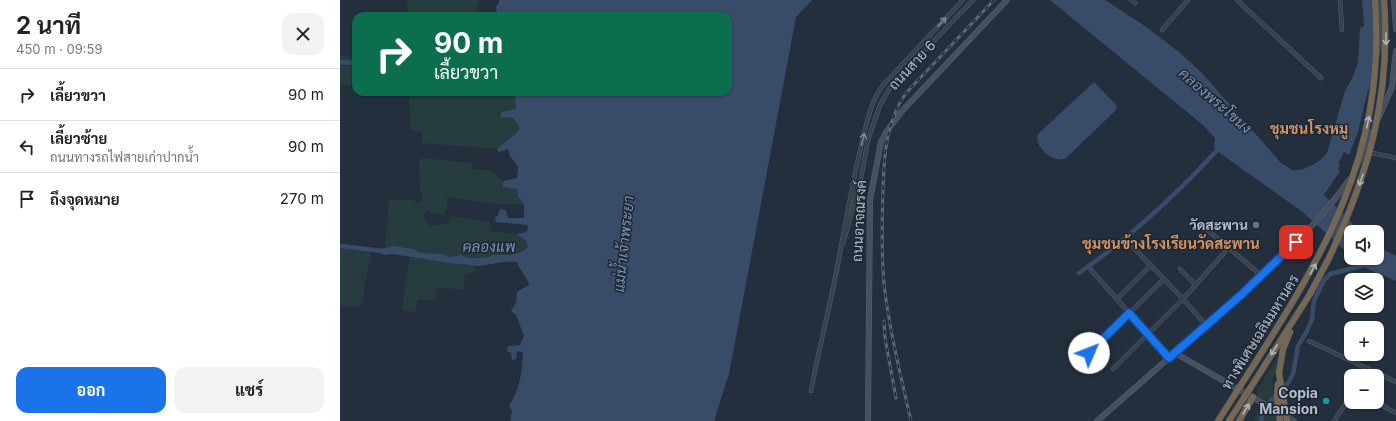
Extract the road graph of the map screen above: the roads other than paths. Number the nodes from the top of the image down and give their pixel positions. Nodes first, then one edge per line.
1 (973, 0) edge
2 (1007, 0) edge
3 (1188, 0) edge
4 (1237, 0) edge
5 (1340, 0) edge
6 (1375, 0) edge
7 (1384, 0) edge
8 (1394, 0) edge
9 (961, 2) edge
10 (1396, 29) edge
11 (1162, 30) dead end
12 (1342, 30) dead end
13 (1396, 51) edge
14 (1321, 78) dead end
15 (1365, 152) junction
16 (1396, 158) edge
17 (1205, 228) dead end
18 (1133, 247) dead end
19 (1225, 252) dead end
20 (839, 257) junction
21 (1151, 265) junction
22 (1180, 269) dead end
23 (1091, 270) dead end
24 (1262, 276) junction
25 (1164, 279) junction
26 (1196, 285) junction
27 (1310, 294) junction
28 (1117, 299) junction
29 (1183, 299) junction
30 (1129, 313) junction
31 (1206, 325) junction
32 (1148, 335) junction
33 (1309, 341) dead end
34 (1089, 353) dead end
35 (1175, 353) junction
36 (1169, 358) junction
37 (1113, 369) dead end
38 (1368, 369) edge
39 (1279, 373) junction
40 (1384, 376) edge
41 (1396, 382) edge
42 (811, 391) dead end
43 (1253, 397) junction
44 (1344, 406) edge
45 (1384, 406) edge
46 (1396, 412) edge
47 (868, 421) edge
48 (1097, 421) edge
49 (1218, 421) edge
50 (1229, 421) edge
51 (1239, 421) edge
52 (1280, 421) edge
53 (1291, 421) edge
54 (1334, 421) edge

1 - 20 street, ถนนสาย 6
2 - 47 street, ถนนอาจณรงค์
3 - 11 street
4 - 14 street
5 - 12 street
49 -> 6 highway, ทางพิเศษเฉลิมมหานคร, bridge
7 -> 27 highway, ทางพิเศษเฉลิมมหานคร, bridge
8 - 10 street
20 -> 9 street, ถนนสาย 6
13 - 15 street
15 - 16 street
15 - 24 street
17 - 24 street
18 - 21 street
19 - 26 street
20 - 42 street, ถนนสาย 6
21 - 25 street
21 - 28 street
22 - 26 street
23 - 28 street
24 - 31 street
25 - 29 street
25 - 30 street
26 - 29 street
27 - 39 highway
27 -> 50 highway, ทางพิเศษเฉลิมมหานคร, bridge
28 - 30 street
29 - 31 street
29 - 32 street
30 - 32 street
30 - 34 street
31 - 35 street
32 - 36 street
32 - 37 street
33 - 38 street
35 - 36 street
35 - 43 street
36 - 48 street
39 - 52 highway, bridge
39 - 53 highway, bridge
40 - 41 street
51 -> 43 highway
43 - 53 street, bridge
44 - 54 street
45 - 46 street

